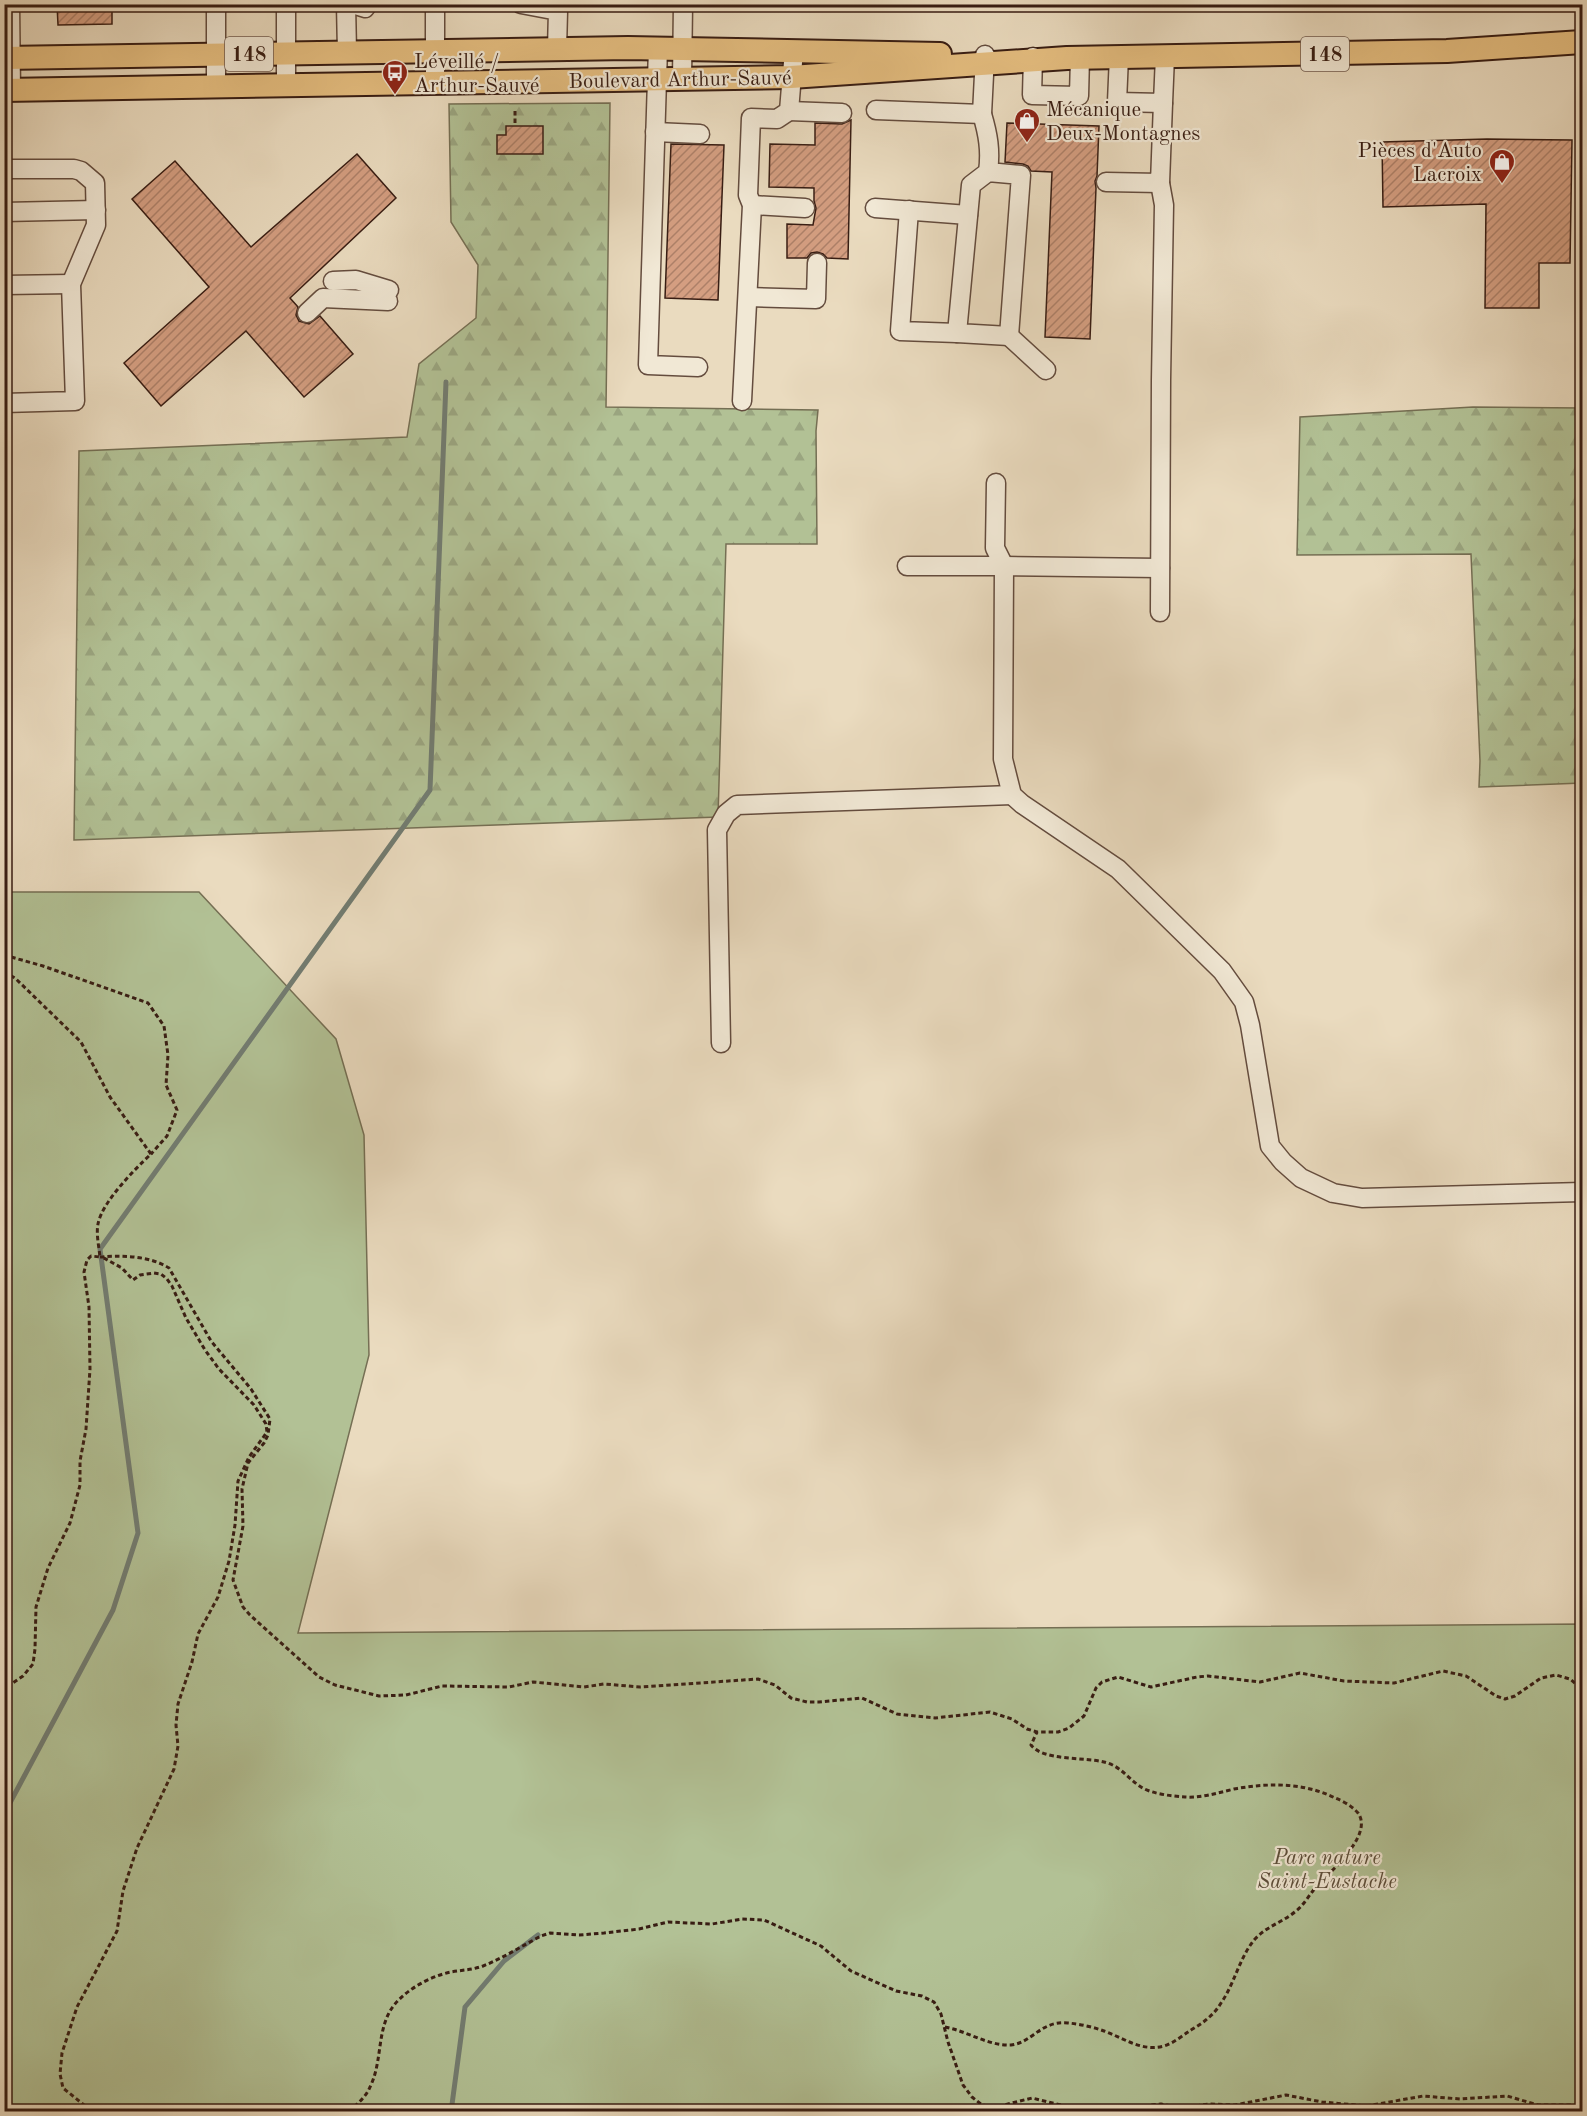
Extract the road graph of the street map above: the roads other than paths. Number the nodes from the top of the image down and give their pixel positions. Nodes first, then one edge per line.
1 (10, 4) edge
2 (218, 4) edge
3 (286, 4) edge
4 (346, 4) edge
5 (352, 4) edge
6 (368, 4) edge
7 (435, 4) edge
8 (521, 4) edge
9 (683, 4) edge
10 (557, 8) edge
11 (1582, 42) edge
12 (658, 48) junction
13 (682, 48) junction
14 (557, 49) junction
15 (794, 50) junction
16 (435, 51) junction
17 (347, 52) junction
18 (285, 53) junction
19 (216, 54) junction
20 (1119, 57) junction
21 (1165, 57) junction
22 (7, 58) edge
23 (1033, 58) junction
24 (1073, 58) junction
25 (984, 59) junction
26 (792, 77) junction
27 (657, 79) junction
28 (682, 79) junction
29 (435, 83) junction
30 (286, 85) junction
31 (216, 86) junction
32 (8, 90) edge
33 (1163, 103) junction
34 (876, 110) dead end
35 (789, 111) junction
36 (842, 113) dead end
37 (982, 114) junction
38 (655, 132) junction
39 (700, 134) dead end
40 (4, 169) edge
41 (988, 172) junction
42 (1106, 182) dead end
43 (1160, 183) junction
44 (752, 205) junction
45 (805, 208) dead end
46 (876, 208) dead end
47 (96, 210) junction
48 (909, 210) junction
49 (4, 212) edge
50 (969, 214) junction
51 (817, 263) dead end
52 (333, 281) dead end
53 (71, 284) junction
54 (4, 285) edge
55 (748, 297) junction
56 (307, 313) dead end
57 (957, 333) junction
58 (1009, 336) junction
59 (698, 368) dead end
60 (1046, 370) dead end
61 (742, 401) dead end
62 (4, 402) edge
63 (996, 483) dead end
64 (907, 566) dead end
65 (1004, 566) junction
66 (1160, 568) junction
67 (1160, 612) dead end
68 (1012, 795) junction
69 (721, 1043) dead end
70 (1582, 1192) edge

1 - 22 street
2 - 19 street
3 - 18 street
4 - 17 street
5 - 6 street
7 - 16 street
8 - 10 street
9 - 13 street
10 - 14 street
11 - 21 main road, Boulevard Arthur-Sauvé / 148
12 - 13 main road, Boulevard Arthur-Sauvé / 148
12 - 14 main road, Boulevard Arthur-Sauvé / 148
12 - 27 street
13 - 15 main road, Boulevard Arthur-Sauvé / 148
13 - 28 street
14 - 16 main road, Boulevard Arthur-Sauvé / 148
15 - 25 main road, Boulevard Arthur-Sauvé / 148
15 - 26 street
16 - 17 main road, Boulevard Arthur-Sauvé / 148
16 - 29 street
17 - 18 main road, Boulevard Arthur-Sauvé / 148
18 - 19 main road, Boulevard Arthur-Sauvé / 148
18 - 30 street
19 - 22 main road, Boulevard Arthur-Sauvé / 148
19 - 31 street
20 - 21 main road, Boulevard Arthur-Sauvé / 148
20 - 24 main road, Boulevard Arthur-Sauvé / 148
20 - 33 street
21 - 33 street
22 - 32 street
23 - 24 main road, Boulevard Arthur-Sauvé / 148
23 - 24 street
23 - 25 main road, Boulevard Arthur-Sauvé / 148
25 - 26 main road, Boulevard Arthur-Sauvé / 148
25 - 37 street
26 - 28 main road, Boulevard Arthur-Sauvé / 148
26 - 35 street
27 - 28 main road, Boulevard Arthur-Sauvé / 148
27 - 29 main road, Boulevard Arthur-Sauvé / 148
27 - 38 street
29 - 30 main road, Boulevard Arthur-Sauvé / 148
30 - 31 main road, Boulevard Arthur-Sauvé / 148
31 - 32 main road, Boulevard Arthur-Sauvé / 148
33 - 43 street
34 - 37 street
35 - 36 street
35 - 44 street
37 - 41 street
38 - 39 street
38 - 59 street
40 - 47 street
41 - 50 street
41 - 58 street
42 - 43 street
43 - 66 street
44 - 45 street
44 - 55 street
46 - 48 street
47 - 49 street
47 - 53 street
48 - 50 street
48 - 57 street
50 - 57 street
51 - 55 street
52 - 56 street
53 - 54 street
53 - 62 street
55 - 61 street
57 - 58 street
58 - 60 street
63 - 65 street
64 - 65 street
65 - 66 street
65 - 68 street
66 - 67 street
68 - 69 street
68 - 70 street

